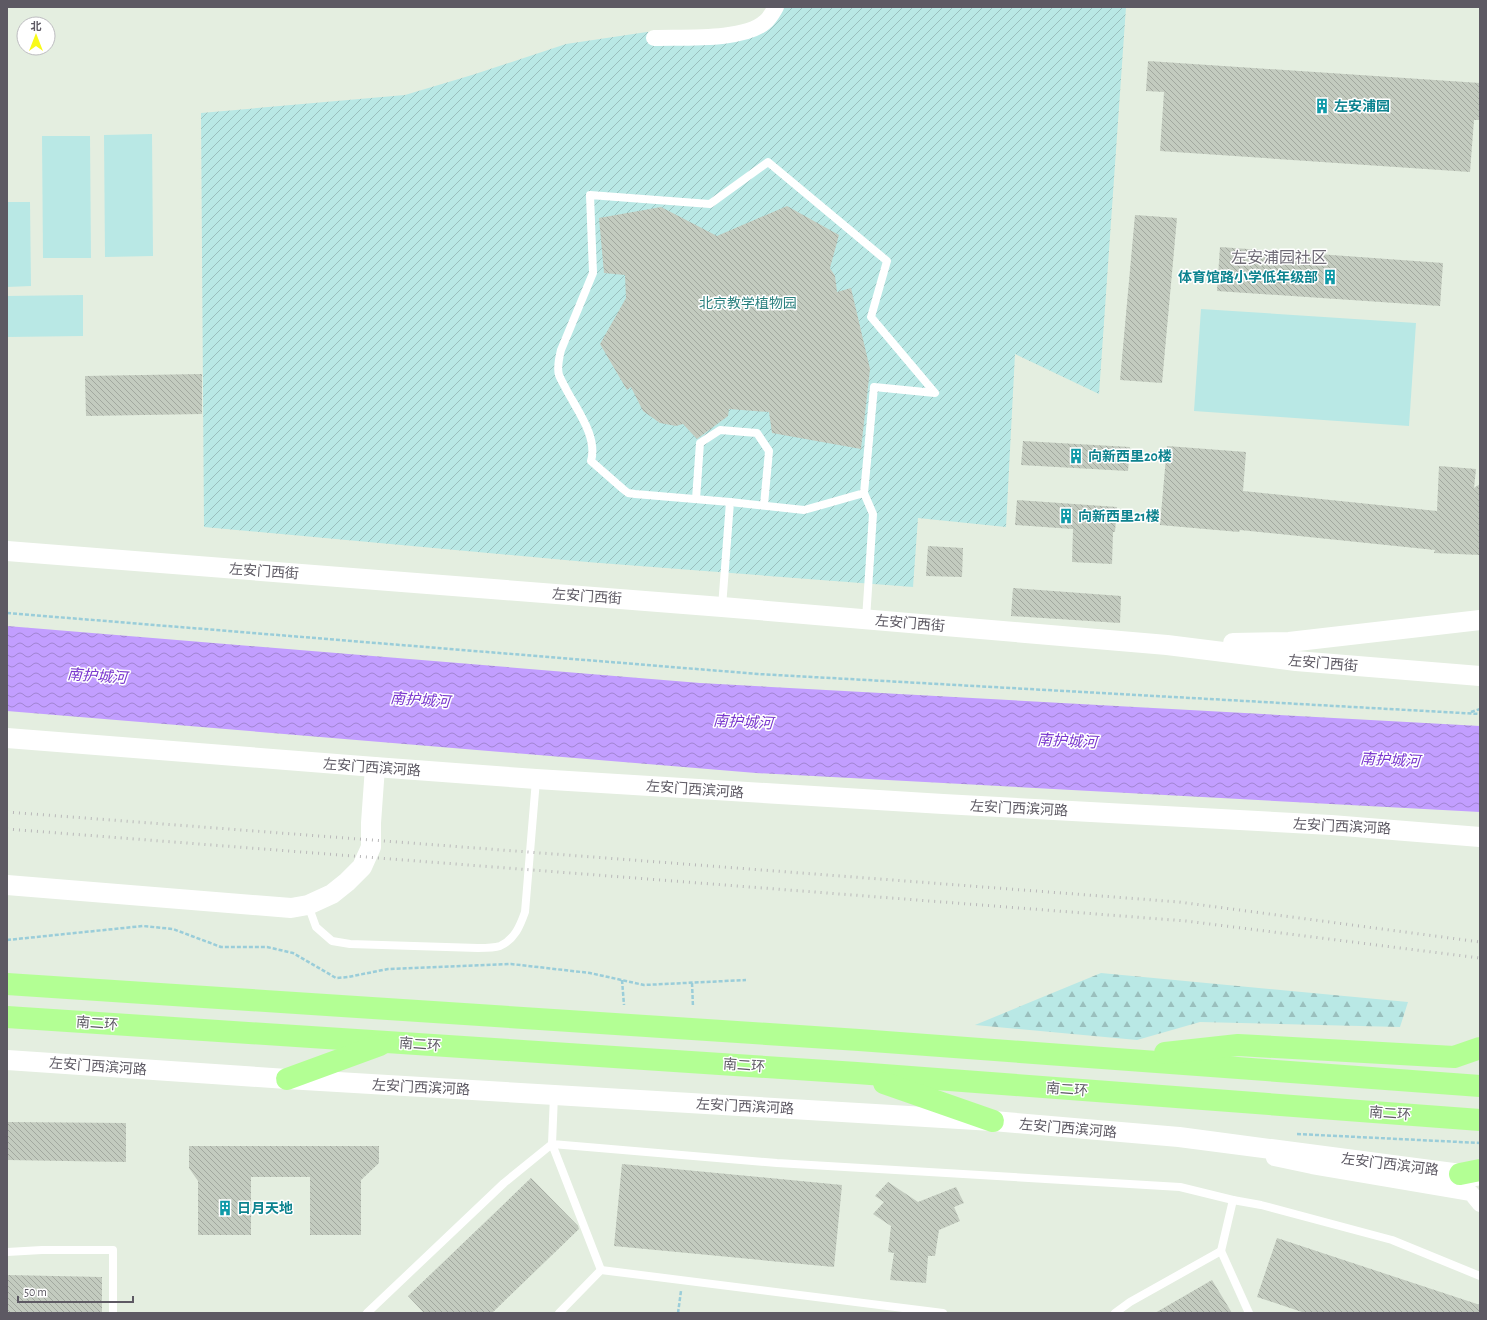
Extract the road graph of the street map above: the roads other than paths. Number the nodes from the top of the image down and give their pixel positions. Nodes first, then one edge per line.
1 (776, 7) edge
2 (654, 38) dead end
3 (864, 494) junction
4 (696, 499) junction
5 (730, 502) junction
6 (764, 505) junction
7 (7, 551) edge
8 (722, 607) junction
9 (866, 619) junction
10 (1480, 620) edge
11 (1167, 645) junction
12 (1480, 676) edge
13 (7, 738) edge
14 (375, 768) junction
15 (536, 779) junction
16 (1480, 836) edge
17 (7, 885) edge
18 (308, 905) junction
19 (7, 984) edge
20 (7, 1017) edge
21 (389, 1042) junction
22 (1480, 1048) edge
23 (1454, 1056) junction
24 (1480, 1057) edge
25 (1115, 1059) junction
26 (7, 1060) edge
27 (857, 1073) junction
28 (287, 1079) junction
29 (1480, 1086) edge
30 (554, 1094) junction
31 (1480, 1120) edge
32 (993, 1121) junction
33 (1179, 1137) junction
34 (552, 1144) junction
35 (1473, 1173) edge
36 (1233, 1200) junction
37 (1480, 1204) edge
38 (1221, 1251) junction
39 (7, 1252) edge
40 (601, 1270) junction
41 (1480, 1276) edge
42 (368, 1312) edge
43 (113, 1313) edge
44 (559, 1313) edge
45 (943, 1313) edge
46 (1115, 1313) edge
47 (1250, 1313) edge

1 - 2 street
3 - 4 lane
3 - 6 lane
3 - 9 lane
4 - 5 lane
4 - 6 lane
5 - 6 lane
5 - 8 lane
7 - 8 street, 左安门西街
8 - 9 street, 左安门西街
9 - 11 street, 左安门西街
10 - 11 street, 左安门西街
11 - 12 street, 左安门西街
13 - 14 street, 左安门西滨河路
14 - 15 street, 左安门西滨河路
14 - 18 street
15 - 16 street, 左安门西滨河路
15 - 18 lane
17 - 18 street
19 - 25 highway
20 - 21 highway, 南二环
21 - 27 highway, 南二环
21 - 28 highway
22 - 23 highway
23 - 24 highway
23 - 25 highway
25 - 29 highway
26 - 28 street, 左安门西滨河路
27 - 31 highway, 南二环
27 - 32 highway
28 - 30 street, 左安门西滨河路
30 - 32 street, 左安门西滨河路
30 - 34 lane
32 - 33 street, 左安门西滨河路
33 - 35 street, 左安门西滨河路
33 - 37 street
34 - 36 lane
34 - 40 lane
34 - 42 lane
36 - 38 lane
36 - 41 lane
38 - 46 lane
38 - 47 lane
39 - 43 lane
40 - 44 lane
40 - 45 lane

